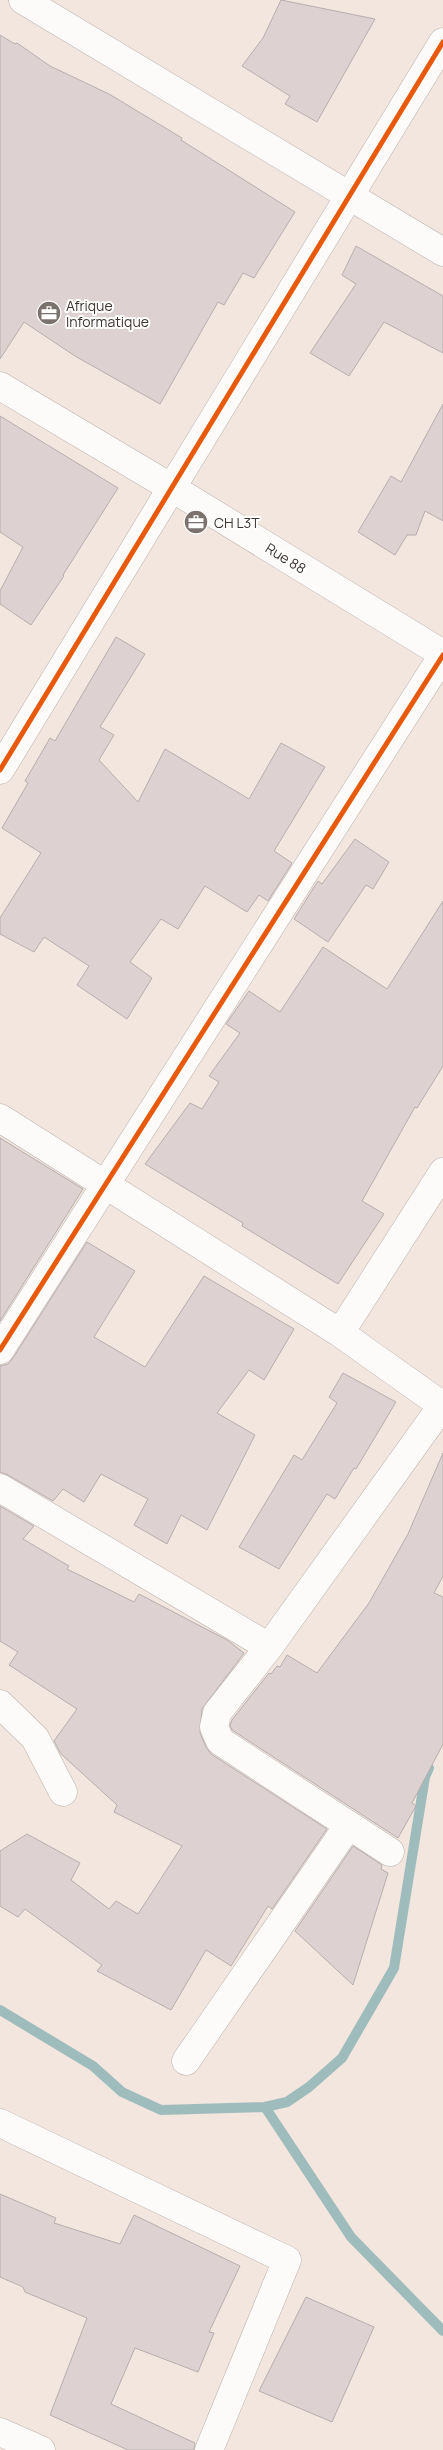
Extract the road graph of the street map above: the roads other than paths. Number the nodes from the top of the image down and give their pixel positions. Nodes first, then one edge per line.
1 (23, 0) edge
2 (443, 42) edge
3 (349, 196) junction
4 (443, 252) edge
5 (0, 386) edge
6 (172, 488) junction
7 (443, 654) edge
8 (2, 763) edge
9 (0, 1118) edge
10 (443, 1172) edge
11 (105, 1183) junction
12 (340, 1333) junction
13 (0, 1350) edge
14 (443, 1406) edge
15 (0, 1488) edge
16 (269, 1647) junction
17 (0, 1704) edge
18 (63, 1792) dead end
19 (348, 1826) junction
20 (390, 1852) dead end
21 (186, 2061) dead end
22 (0, 2123) edge
23 (0, 2432) edge
24 (41, 2450) edge
25 (209, 2450) edge

1 - 3 street
2 - 3 street
3 - 4 street
3 - 6 street
5 - 6 street, Rue 88
6 - 7 street, Rue 88
6 - 8 street
7 - 11 street
9 - 11 street
10 - 12 street
11 - 12 street
11 - 13 street
12 - 14 street
14 - 16 street
15 - 16 street
16 - 19 street
17 - 18 street
19 - 20 street
19 - 21 street
22 - 25 street
23 - 24 street

